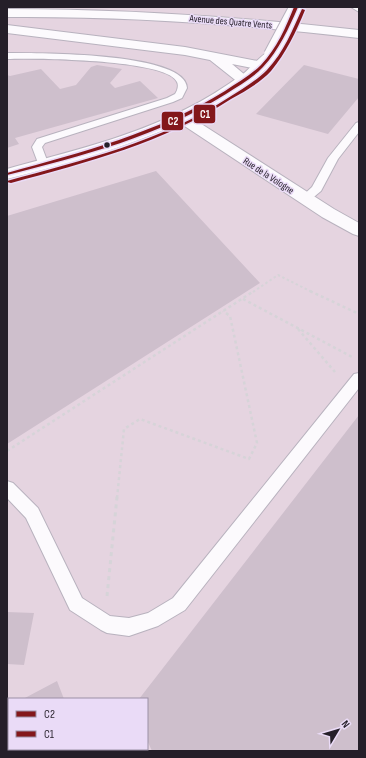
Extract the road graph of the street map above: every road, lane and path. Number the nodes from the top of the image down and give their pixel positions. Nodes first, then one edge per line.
1 (356, 7) edge
2 (295, 8) edge
3 (359, 10) edge
4 (7, 13) edge
5 (7, 29) edge
6 (359, 34) edge
7 (7, 56) edge
8 (211, 56) junction
9 (267, 60) junction
10 (244, 80) junction
11 (181, 117) junction
12 (359, 125) edge
13 (43, 163) junction
14 (7, 174) edge
15 (305, 199) junction
16 (359, 230) edge
17 (243, 299) junction
18 (224, 311) junction
19 (359, 314) edge
20 (296, 327) junction
21 (359, 361) edge
22 (355, 384) edge
23 (7, 451) edge
24 (7, 488) edge
25 (107, 624) junction

1 - 3 lane
2 - 9 main road, bridge
4 - 6 main road, Avenue des Quatre Vents
5 - 8 main road
7 - 13 lane
8 - 9 main road
8 - 10 main road
9 - 10 main road
10 - 11 main road
11 - 13 main road
11 - 15 main road, Rue de la Vologne
12 - 15 lane
13 - 14 main road
15 - 16 main road, Rue de la Vologne
17 - 18 path
17 - 19 path
17 - 20 path
18 - 23 path
18 - 25 path
20 - 21 path
20 - 22 path
22 - 25 lane
24 - 25 lane

